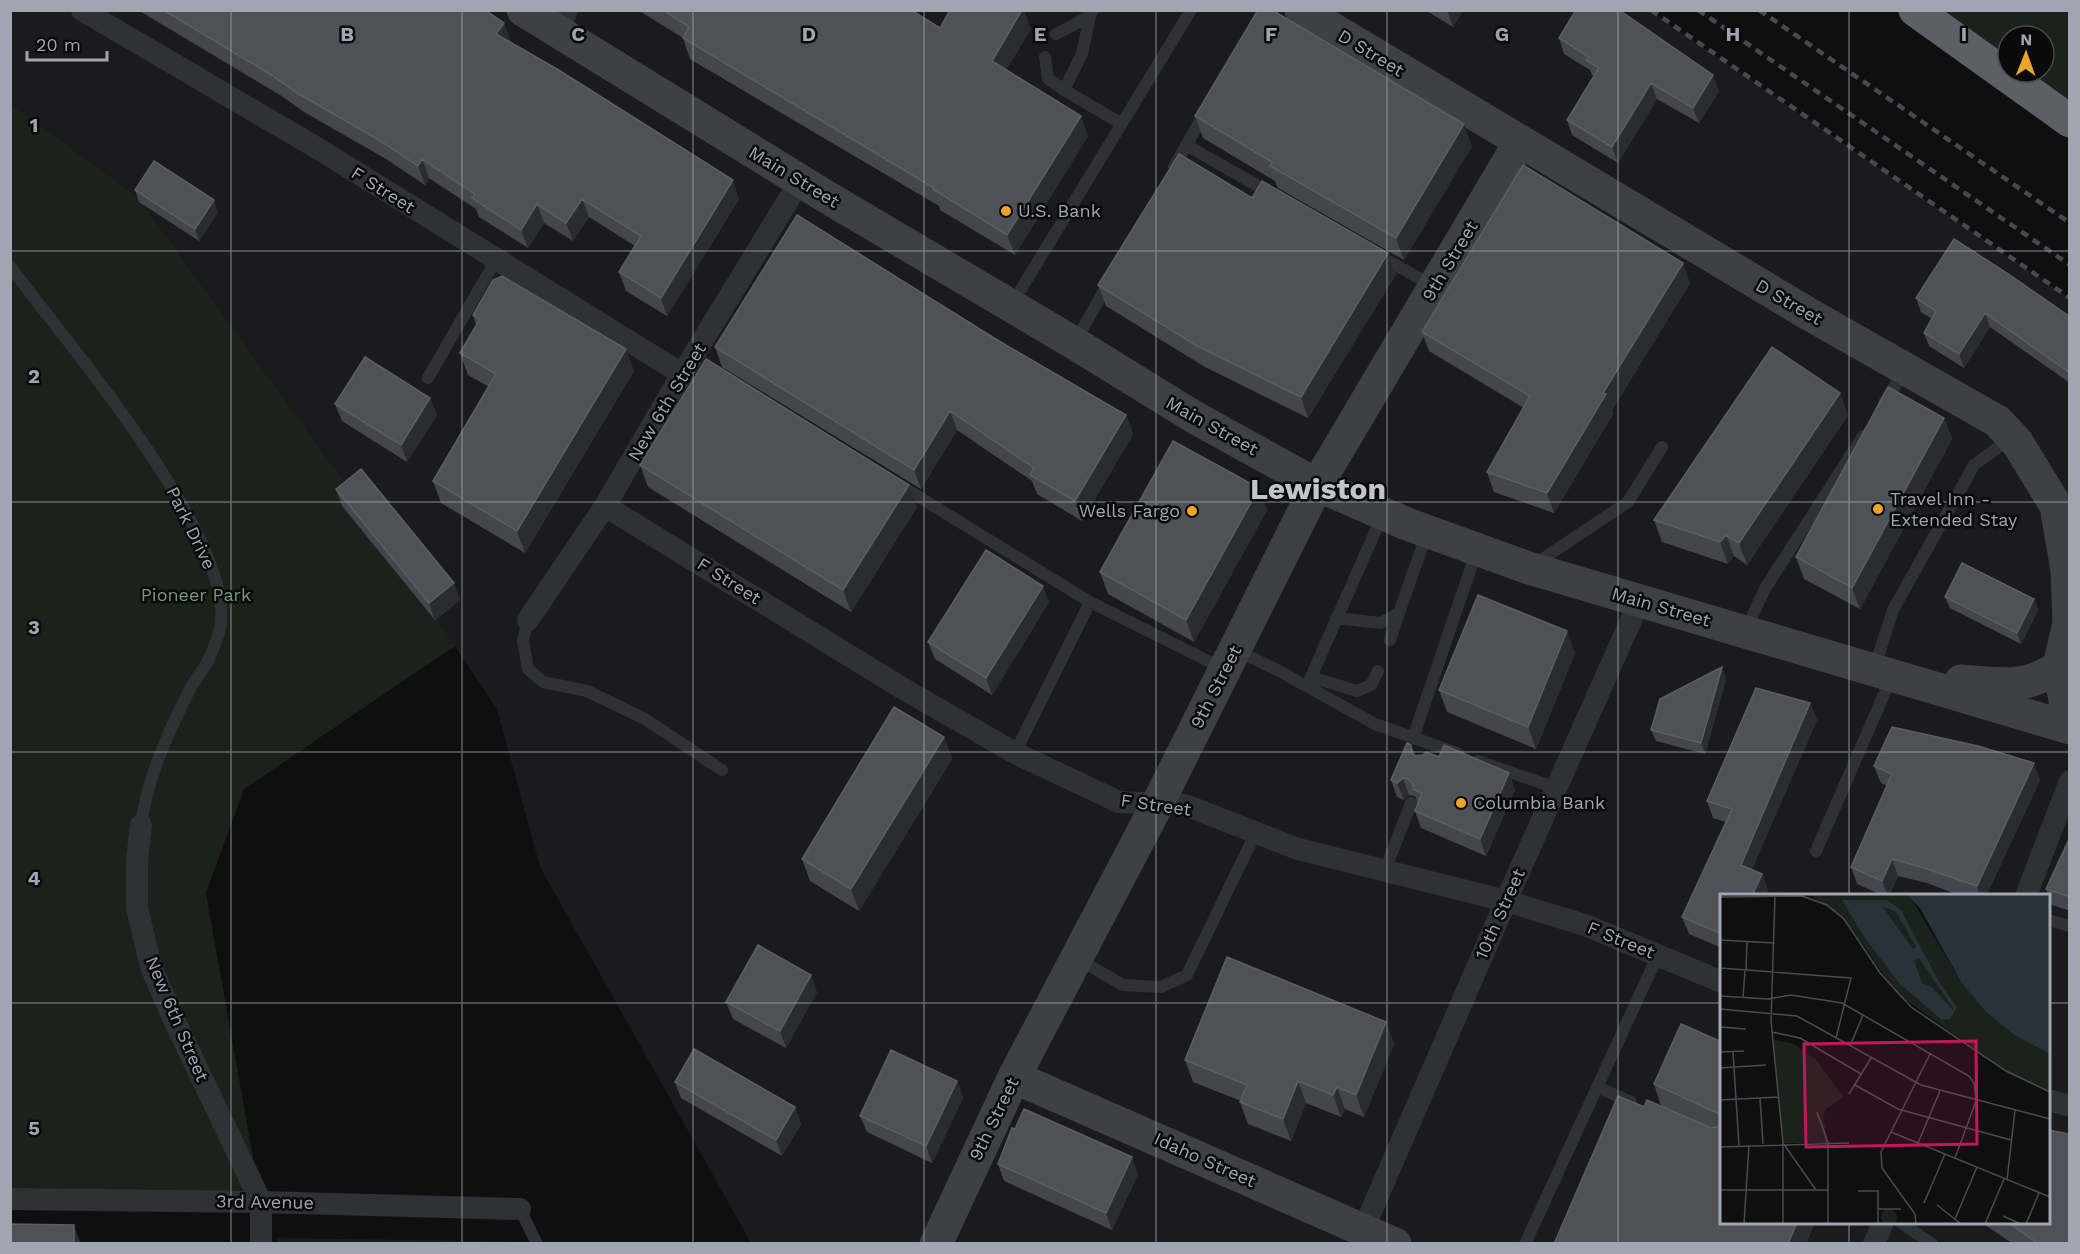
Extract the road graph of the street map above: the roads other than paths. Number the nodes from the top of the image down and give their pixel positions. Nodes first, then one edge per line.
1 (82, 10) edge
2 (523, 10) edge
3 (1191, 10) edge
4 (1301, 10) edge
5 (1915, 10) edge
6 (1092, 14) edge
7 (562, 21) edge
8 (1056, 34) dead end
9 (1045, 57) dead end
10 (1064, 90) junction
11 (1214, 97) edge
12 (2070, 121) edge
13 (1122, 124) junction
14 (1520, 142) junction
15 (1186, 145) junction
16 (1169, 175) edge
17 (801, 181) junction
18 (1287, 203) edge
19 (1368, 249) edge
20 (496, 260) junction
21 (10, 266) edge
22 (1113, 274) edge
23 (1434, 286) junction
24 (1011, 306) junction
25 (1074, 343) junction
26 (692, 365) junction
27 (1906, 369) junction
28 (428, 378) dead end
29 (2012, 437) junction
30 (1662, 447) dead end
31 (890, 480) edge
32 (1317, 484) junction
33 (605, 506) junction
34 (1383, 513) junction
35 (1427, 531) junction
36 (1478, 549) junction
37 (1529, 568) junction
38 (1640, 600) junction
39 (1090, 602) junction
40 (1399, 614) junction
41 (1336, 618) junction
42 (528, 620) joint
43 (2069, 624) edge
44 (1745, 632) junction
45 (1390, 640) dead end
46 (1230, 659) junction
47 (2059, 666) junction
48 (1378, 672) dead end
49 (1884, 672) junction
50 (1309, 682) junction
51 (2070, 728) edge
52 (1413, 738) junction
53 (1015, 753) junction
54 (722, 770) dead end
55 (2070, 781) edge
56 (1556, 788) junction
57 (1411, 803) edge
58 (1157, 804) junction
59 (141, 825) joint
60 (1256, 832) junction
61 (1815, 851) dead end
62 (1385, 870) junction
63 (2027, 894) edge
64 (1506, 901) junction
65 (2050, 920) edge
66 (2070, 926) edge
67 (1658, 956) junction
68 (1076, 958) junction
69 (1720, 981) edge
70 (1014, 1077) junction
71 (1597, 1087) junction
72 (2050, 1100) edge
73 (1638, 1105) edge
74 (2070, 1106) edge
75 (10, 1199) edge
76 (261, 1202) junction
77 (520, 1209) joint
78 (1882, 1224) edge
79 (1903, 1224) edge
80 (1360, 1233) junction
81 (261, 1244) edge
82 (537, 1244) edge
83 (936, 1244) edge
84 (1395, 1244) edge
85 (1525, 1244) edge
86 (1874, 1244) edge
87 (1932, 1244) edge

1 - 20 street, F Street
2 - 7 main road, Main Street
3 - 13 lane
4 - 14 main road, D Street
5 - 12 highway
6 - 8 lane
6 - 10 lane
7 - 17 main road, Main Street
9 - 10 lane
10 - 13 lane
11 - 15 lane
13 - 24 lane
14 - 23 main road, 9th Street
14 - 27 main road, D Street
15 - 16 lane
15 - 18 lane
17 - 24 main road, Main Street
17 - 26 street, New 6th Street
19 - 23 lane
20 - 26 street, F Street
20 - 28 lane
21 - 59 lane, Park Drive
22 - 25 lane
23 - 32 main road, 9th Street
24 - 25 main road, Main Street
25 - 32 main road, Main Street
26 - 33 street, New 6th Street
27 - 29 main road, D Street
27 - 44 lane
29 - 43 main road, D Street
29 - 49 lane
30 - 37 lane
31 - 39 lane
32 - 34 main road, Main Street
32 - 46 main road, 9th Street
33 - 42 street, New 6th Street
33 - 53 street, F Street
34 - 35 main road, Main Street
34 - 41 lane
35 - 36 main road, Main Street
35 - 40 lane
36 - 37 main road, Main Street
36 - 52 lane
37 - 38 main road, Main Street
38 - 44 main road, Main Street
38 - 56 street, 10th Street
39 - 46 lane
39 - 53 lane
40 - 41 lane
40 - 45 lane
41 - 50 lane
42 - 54 lane
43 - 47 main road, D Street
44 - 49 main road, Main Street
46 - 50 lane
46 - 58 main road, 9th Street
47 - 49 main road
47 - 51 main road, D Street
48 - 50 lane
49 - 51 main road, Main Street
49 - 61 lane
50 - 52 lane
52 - 56 lane
53 - 58 street, F Street
55 - 63 street
56 - 64 street, 10th Street
57 - 62 lane
58 - 60 street, F Street
58 - 68 main road, 9th Street
59 - 76 street, New 6th Street
60 - 62 street, F Street
60 - 68 lane
62 - 64 street, F Street
64 - 67 street, F Street
64 - 80 street, 10th Street
65 - 66 lane
67 - 69 street, F Street
67 - 71 lane
68 - 70 main road, 9th Street
70 - 80 main road, Idaho Street
70 - 83 main road, 9th Street
71 - 73 lane
71 - 85 lane
72 - 74 street
75 - 76 street, 3rd Avenue
76 - 77 street, 3rd Avenue
76 - 81 street
77 - 82 lane
78 - 86 street
79 - 87 lane
80 - 84 main road, Idaho Street

